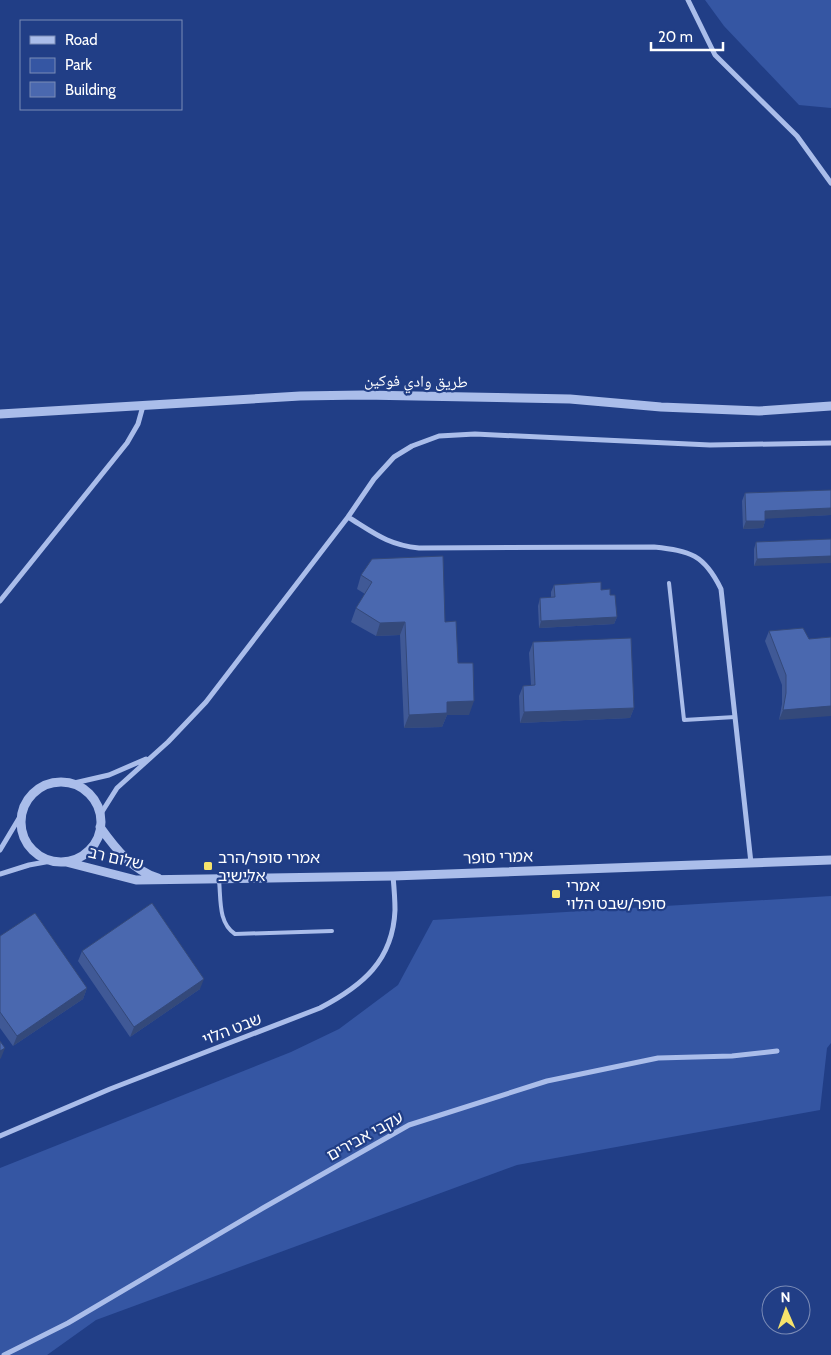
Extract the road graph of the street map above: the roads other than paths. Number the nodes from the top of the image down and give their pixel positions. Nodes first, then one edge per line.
1 (688, 0) edge
2 (831, 183) edge
3 (143, 406) junction
4 (831, 406) edge
5 (0, 414) edge
6 (831, 443) edge
7 (348, 517) junction
8 (669, 583) dead end
9 (0, 601) edge
10 (735, 717) junction
11 (151, 756) junction
12 (70, 784) junction
13 (21, 815) junction
14 (100, 815) junction
15 (100, 827) junction
16 (0, 850) edge
17 (831, 860) edge
18 (51, 861) junction
19 (66, 862) junction
20 (751, 863) junction
21 (0, 874) edge
22 (393, 876) junction
23 (165, 880) junction
24 (219, 880) junction
25 (332, 931) dead end
26 (777, 1050) dead end
27 (0, 1136) edge
28 (4, 1355) edge

1 - 2 street
3 - 4 street, طريق وادي فوکين
3 - 5 street, طريق وادي فوکين
3 - 9 street
6 - 7 street
7 - 10 street
7 - 11 street
8 - 10 lane
10 - 20 street
11 - 12 street
11 - 14 street
12 - 13 street
12 - 14 street
13 - 16 street
13 - 18 street
14 - 15 street
15 - 19 street
15 - 23 street, שלום רב
17 - 20 street, אמרי סופר
18 - 19 street
18 - 21 street
19 - 23 street, שלום רב
20 - 22 street, אמרי סופר
22 - 24 street, אמרי סופר
22 - 27 street, שבט הלוי
23 - 24 street, אמרי סופר
24 - 25 lane
26 - 28 street, עקבי אבירים

